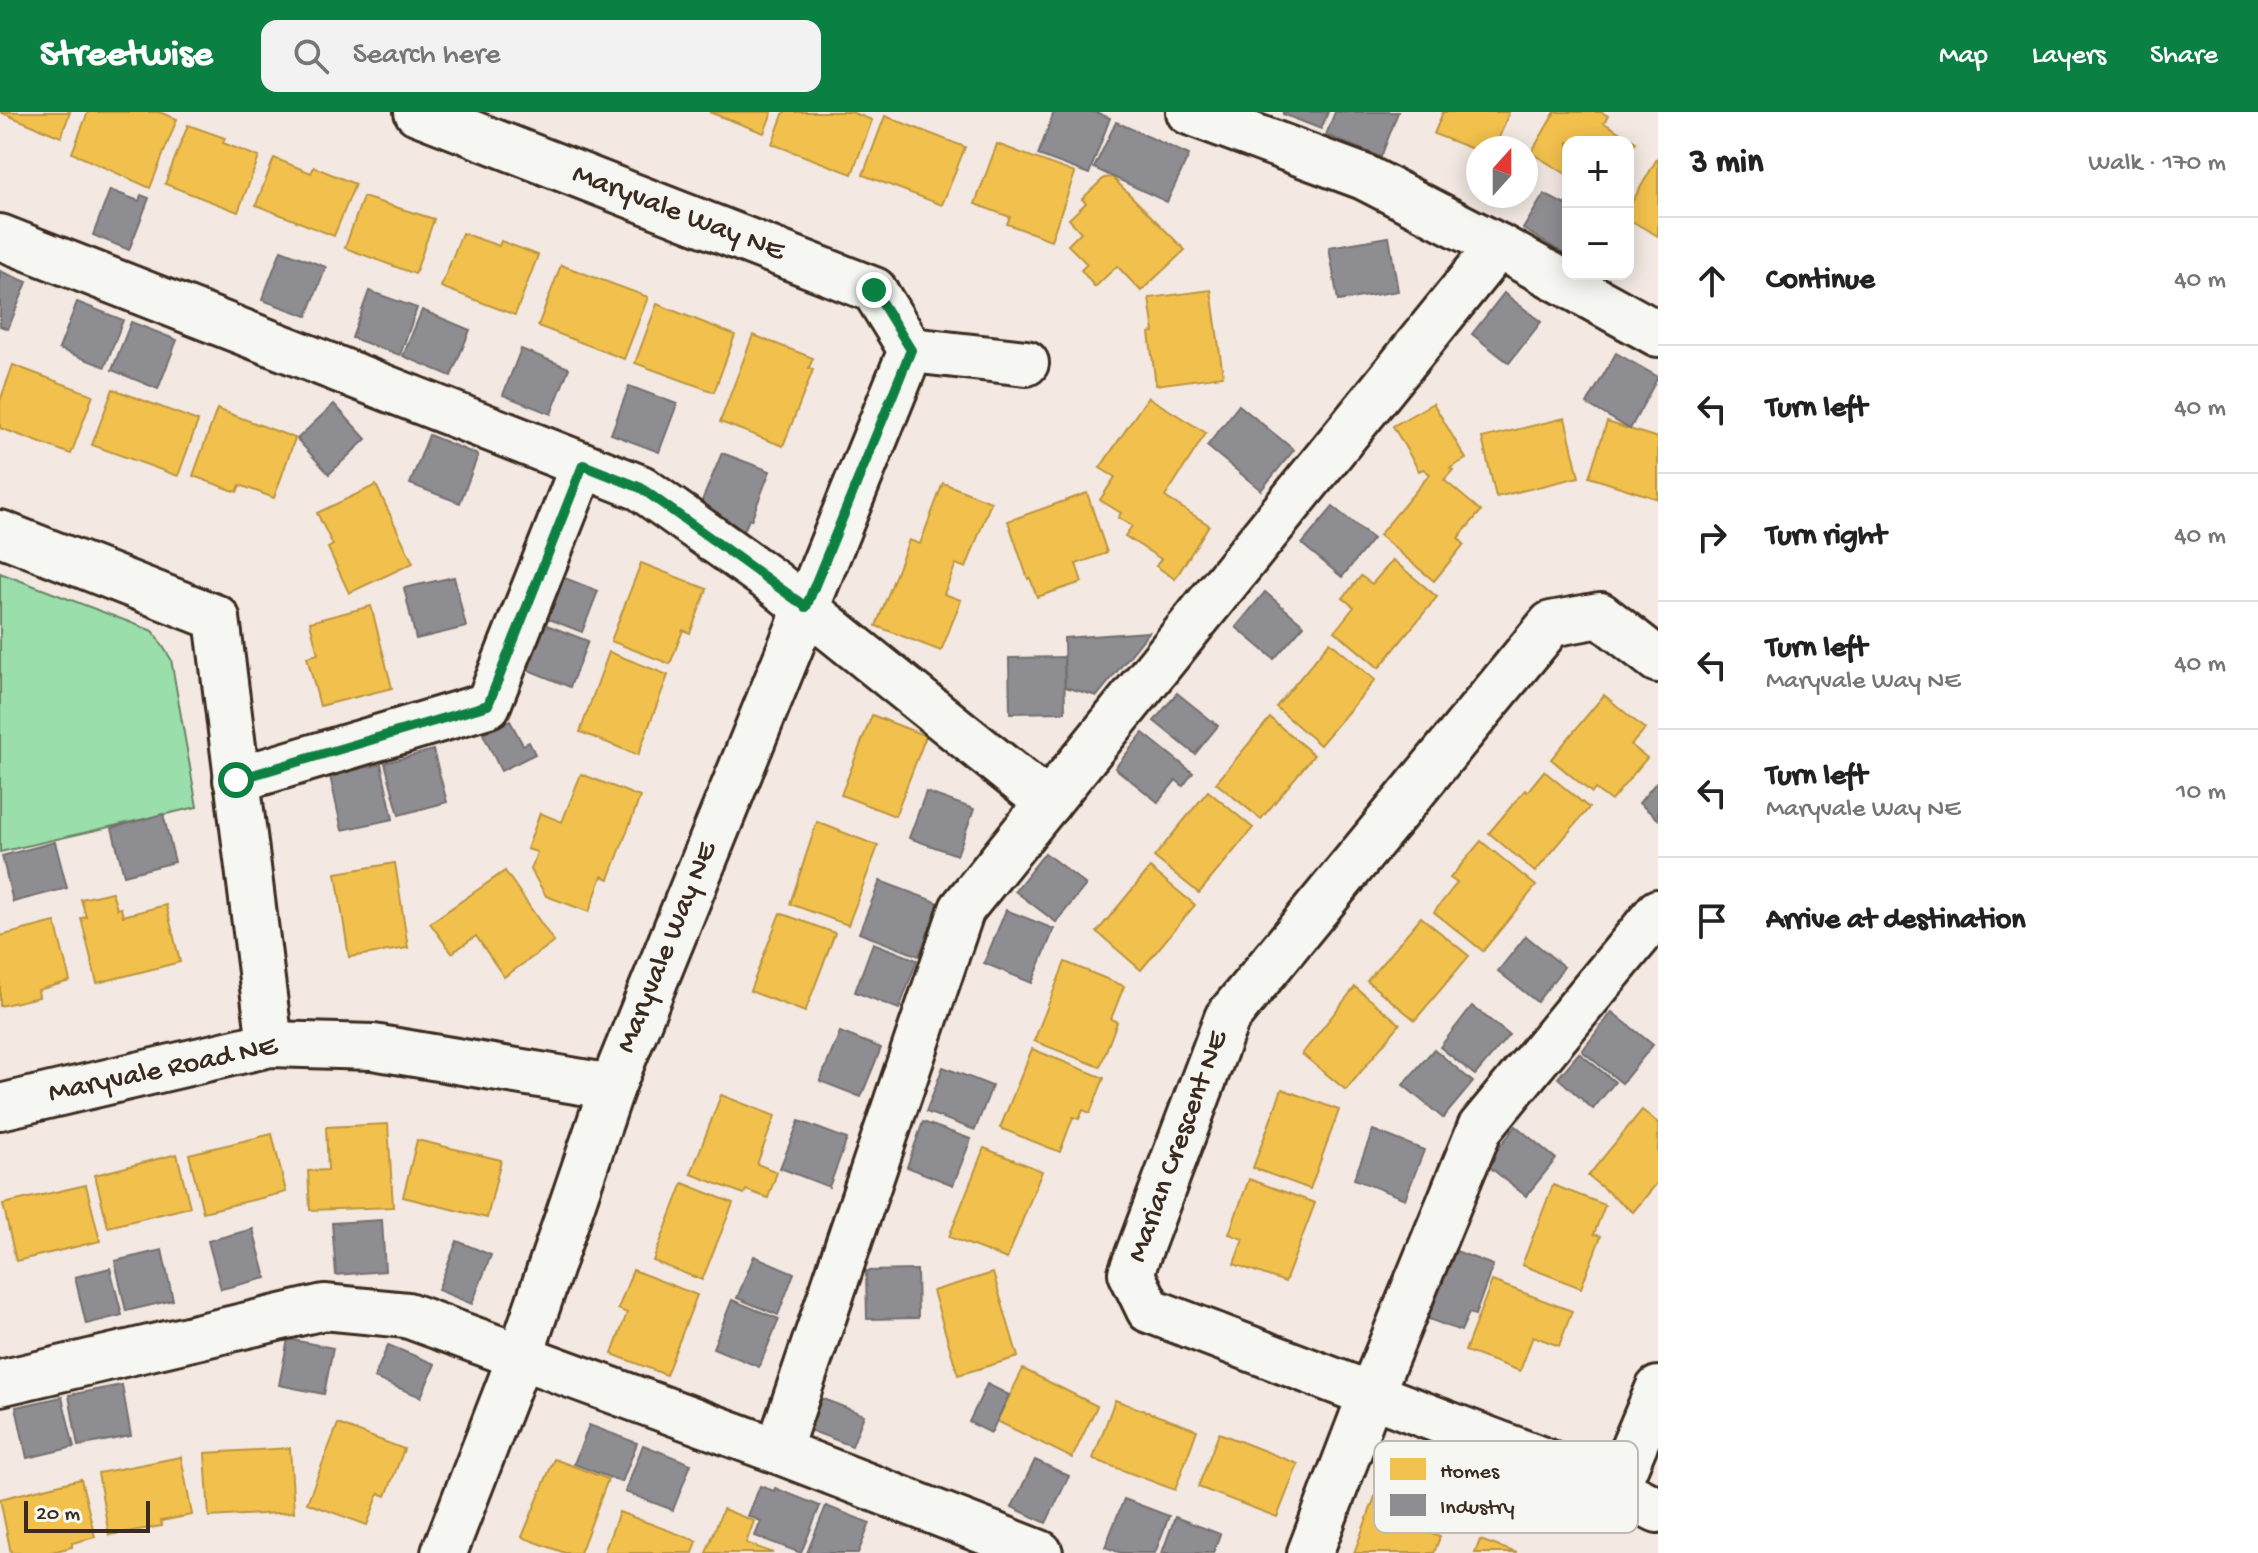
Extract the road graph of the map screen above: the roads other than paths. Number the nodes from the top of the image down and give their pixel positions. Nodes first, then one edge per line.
1 (417, 112) edge
2 (1189, 112) edge
3 (0, 237) edge
4 (1498, 246) junction
5 (1658, 334) edge
6 (911, 350) junction
7 (1026, 363) dead end
8 (583, 465) junction
9 (0, 533) edge
10 (806, 607) junction
11 (1658, 660) edge
12 (236, 780) junction
13 (1048, 803) junction
14 (1658, 912) edge
15 (270, 1044) junction
16 (612, 1087) junction
17 (0, 1107) edge
18 (520, 1357) junction
19 (0, 1383) edge
20 (1658, 1389) edge
21 (1371, 1394) junction
22 (1492, 1441) edge
23 (1636, 1441) edge
24 (778, 1451) junction
25 (1638, 1500) edge
26 (1658, 1510) edge
27 (444, 1553) edge
28 (1040, 1553) edge
29 (1310, 1553) edge

1 - 6 street, Maryvale Way NE
2 - 4 street
3 - 8 street
4 - 5 street
4 - 13 street
6 - 7 street
6 - 10 street, Maryvale Way NE
8 - 10 street
8 - 12 street
9 - 12 street
10 - 13 street
10 - 16 street, Maryvale Way NE
11 - 21 street, Marian Crescent NE
12 - 15 street
13 - 24 street
14 - 21 street
15 - 16 street, Maryvale Road NE
15 - 17 street, Maryvale Road NE
16 - 18 street, Maryvale Way NE
18 - 19 street
18 - 24 street
18 - 27 street, Maryvale Way NE
20 - 23 street
21 - 22 street, Marian Crescent NE
21 - 29 street
24 - 28 street
25 - 26 street, Marian Crescent NE

